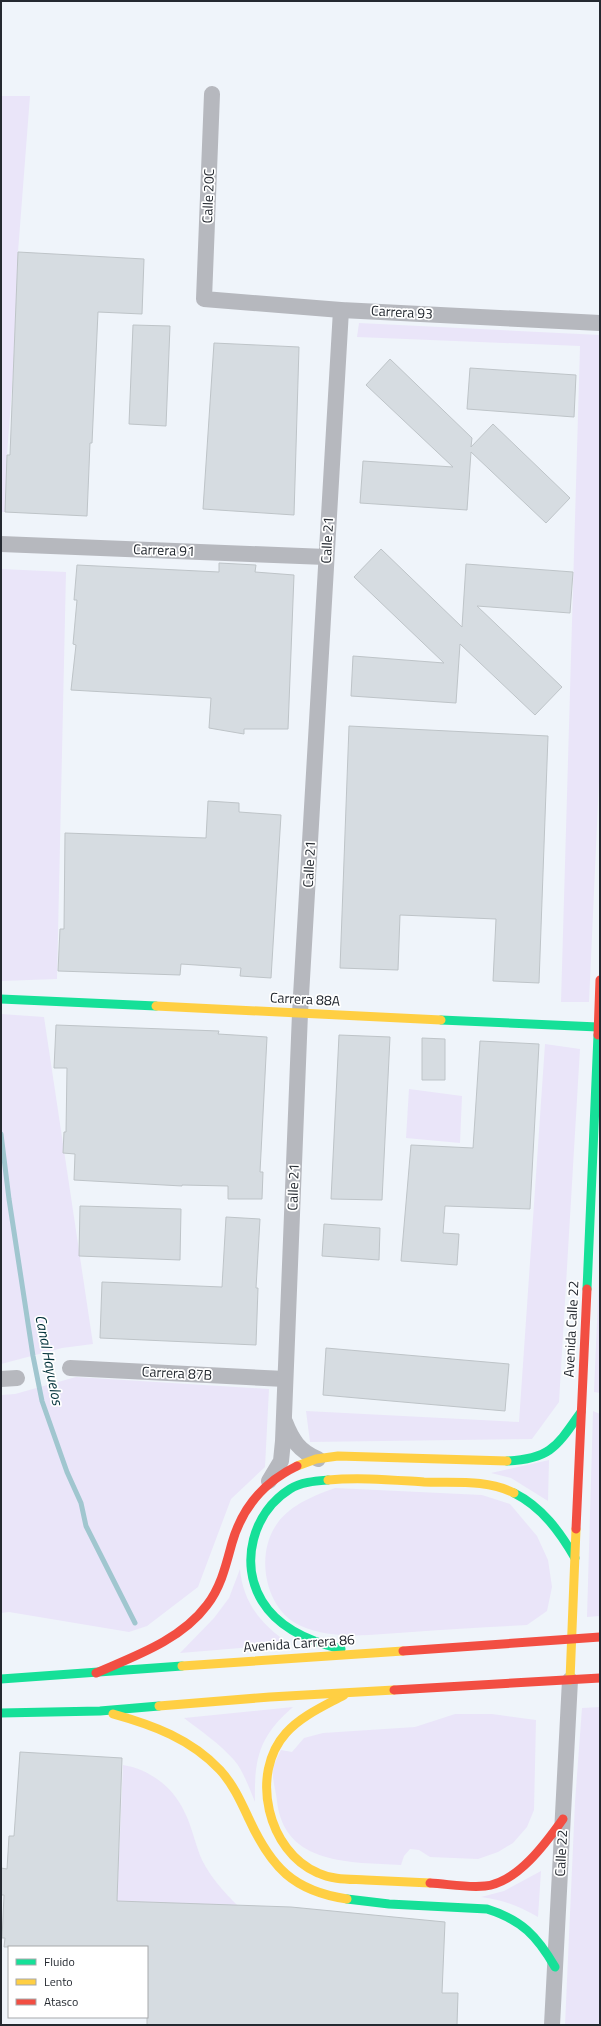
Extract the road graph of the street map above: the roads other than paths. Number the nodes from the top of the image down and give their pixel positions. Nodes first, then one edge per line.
1 (212, 94) dead end
2 (204, 299) joint
3 (341, 310) junction
4 (600, 324) edge
5 (1, 544) edge
6 (326, 557) junction
7 (600, 980) edge
8 (1, 999) edge
9 (300, 1013) junction
10 (598, 1027) junction
11 (70, 1368) dead end
12 (17, 1378) dead end
13 (1, 1379) edge
14 (285, 1379) junction
15 (582, 1392) junction
16 (591, 1399) dead end
17 (581, 1412) junction
18 (284, 1418) junction
19 (318, 1459) junction
20 (268, 1484) junction
21 (575, 1558) junction
22 (600, 1637) edge
23 (571, 1638) junction
24 (358, 1653) junction
25 (96, 1673) junction
26 (600, 1678) edge
27 (1, 1679) edge
28 (570, 1680) junction
29 (350, 1692) junction
30 (100, 1711) junction
31 (1, 1713) edge
32 (563, 1819) junction
33 (555, 1967) junction
34 (552, 2025) edge

1 - 2 street, Calle 20C
2 - 3 street, Carrera 93
3 - 4 street, Carrera 93
3 - 6 street, Calle 21
5 - 6 street, Carrera 91
6 - 9 street, Calle 21
7 - 10 main road, Avenida Calle 22
8 - 9 main road, Carrera 88A
9 - 10 main road, Carrera 88A
9 - 14 street, Calle 21
10 - 15 main road, Avenida Calle 22
11 - 14 street, Carrera 87B
12 - 13 street
14 - 18 street, Calle 21
15 - 16 main road
15 - 17 main road, Avenida Calle 22
17 - 19 main road
17 - 21 main road, Avenida Calle 22
18 - 19 street, Calle 21
18 - 20 street, Calle 21
19 - 20 main road
20 - 25 main road
21 - 23 main road, Avenida Calle 22
21 - 24 main road
22 - 23 main road, Avenida Carrera 86
23 - 24 main road, Avenida Carrera 86
23 - 28 main road, Avenida Calle 22
24 - 25 main road, Avenida Carrera 86
25 - 27 main road, Avenida Carrera 86
26 - 28 main road
28 - 29 main road
28 - 32 street, Calle 22
29 - 30 main road
29 - 32 main road
30 - 31 main road
30 - 33 main road
32 - 33 street, Calle 22
33 - 34 street, Calle 22

